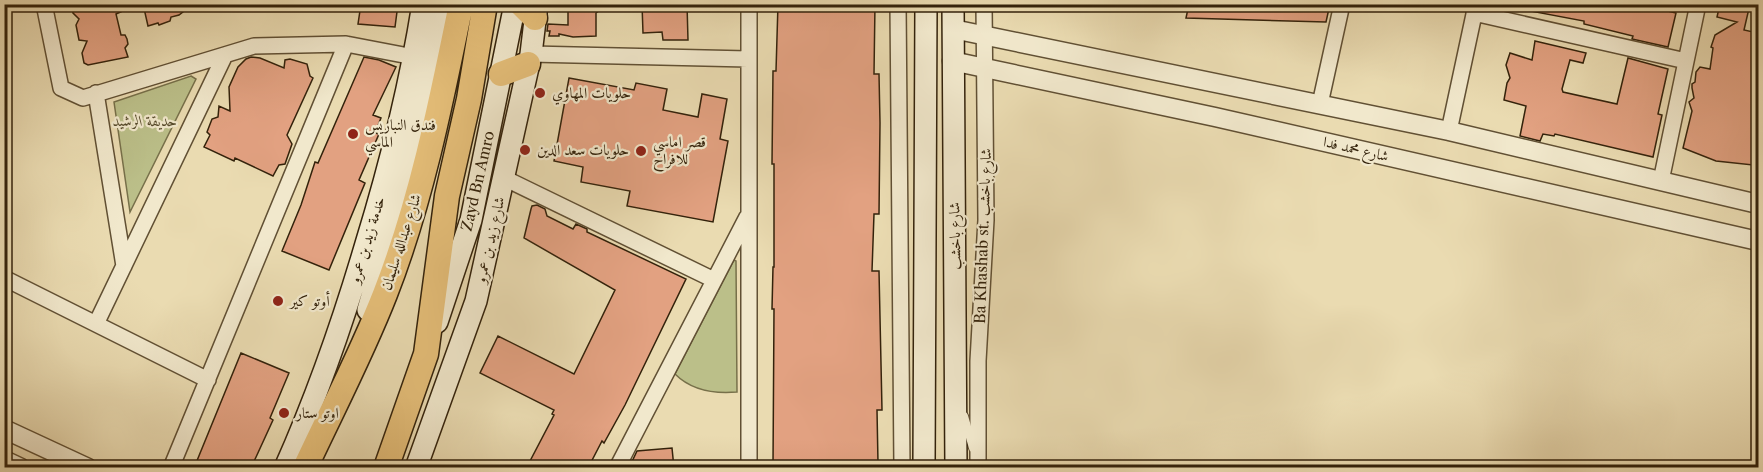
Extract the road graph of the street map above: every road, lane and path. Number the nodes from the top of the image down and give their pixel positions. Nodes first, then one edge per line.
1 (44, 4) edge
2 (423, 4) edge
3 (440, 4) edge
4 (461, 4) edge
5 (485, 4) edge
6 (515, 4) edge
7 (748, 4) edge
8 (898, 4) edge
9 (926, 4) edge
10 (953, 4) edge
11 (984, 4) edge
12 (1342, 4) edge
13 (1698, 4) edge
14 (531, 9) edge
15 (1475, 9) edge
16 (953, 29) junction
17 (985, 35) junction
18 (346, 44) junction
19 (225, 55) junction
20 (414, 57) junction
21 (530, 59) junction
22 (748, 59) junction
23 (952, 61) junction
24 (1686, 61) junction
25 (985, 68) junction
26 (501, 74) junction
27 (96, 93) junction
28 (1320, 104) junction
29 (1449, 131) junction
30 (504, 178) junction
31 (1660, 181) junction
32 (1758, 204) edge
33 (748, 214) junction
34 (1758, 241) edge
35 (124, 266) junction
36 (4, 278) edge
37 (714, 280) junction
38 (901, 309) junction
39 (924, 309) junction
40 (96, 324) junction
41 (426, 354) junction
42 (350, 372) junction
43 (208, 380) junction
44 (957, 394) junction
45 (4, 429) edge
46 (4, 460) edge
47 (978, 466) edge
48 (21, 468) edge
49 (88, 468) edge
50 (171, 468) edge
51 (285, 468) edge
52 (305, 468) edge
53 (386, 468) edge
54 (416, 468) edge
55 (617, 468) edge
56 (749, 468) edge
57 (902, 468) edge
58 (924, 468) edge
59 (956, 468) edge

1 - 27 street
2 - 20 main road, خدمة زيد بن عمرو
3 - 42 main road
4 - 42 main road, شارع عبدالله سليمان
5 - 41 main road, شارع عبدالله سليمان
6 - 26 main road, Zayd Bn Amro
7 - 22 street
8 - 38 street
9 - 39 main road, شارع باخشب
10 - 16 main road, شارع باخشب
11 - 17 street, Ba Khashab st. شارع باخشب
12 - 28 street
13 - 24 street
14 - 21 main road, شارع زيد بن عمرو
15 - 24 street
15 - 29 street
16 - 17 street
16 - 23 main road, شارع باخشب
17 - 25 street, Ba Khashab st. شارع باخشب
17 - 28 street
18 - 19 street
18 - 20 street
18 - 43 street
19 - 27 street
19 - 35 street
20 - 51 main road, خدمة زيد بن عمرو
21 - 22 street
21 - 26 main road
21 - 30 main road, شارع زيد بن عمرو
22 - 33 street
23 - 25 street, شارع محمد فدا
23 - 44 main road, شارع باخشب
24 - 31 street
25 - 34 street, شارع محمد فدا
25 - 47 street, Ba Khashab st. شارع باخشب
26 - 41 main road, Zayd Bn Amro
27 - 35 street
28 - 29 street
29 - 31 street
30 - 37 street
30 - 54 main road, شارع زيد بن عمرو
31 - 32 street
33 - 37 street
33 - 56 street
35 - 40 street
36 - 40 street
37 - 55 street
38 - 39 street
38 - 57 street
39 - 58 main road, شارع باخشب
40 - 43 street
41 - 53 main road, شارع عبدالله سليمان
42 - 52 main road, شارع عبدالله سليمان
43 - 50 street
44 - 47 lane
44 - 59 main road, شارع باخشب
45 - 49 street
46 - 48 street

